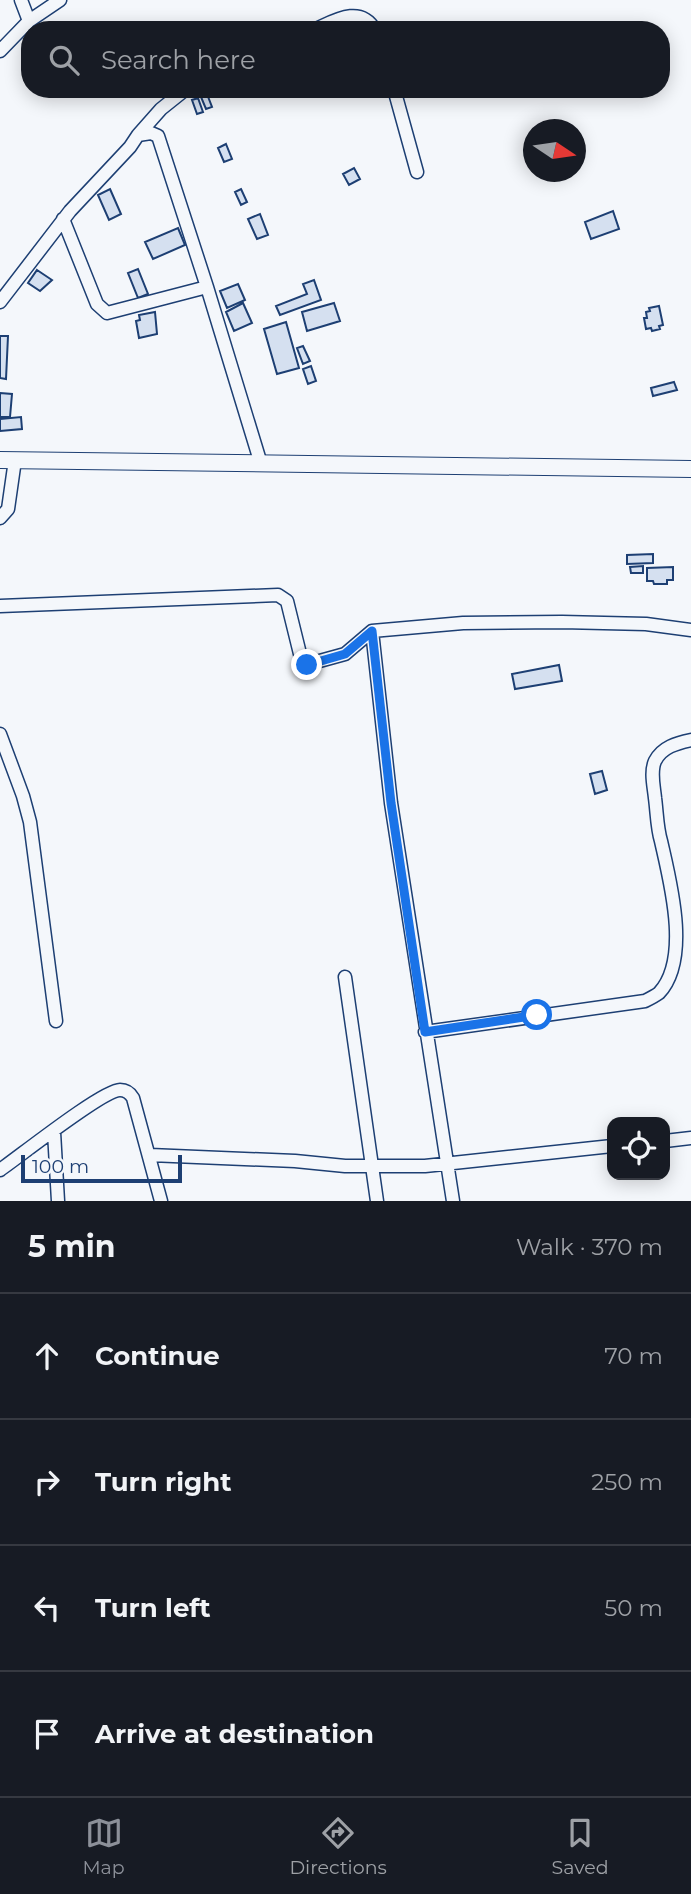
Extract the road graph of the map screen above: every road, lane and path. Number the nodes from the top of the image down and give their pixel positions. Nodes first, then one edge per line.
1 (22, 0) edge
2 (60, 0) edge
3 (29, 21) joint
4 (334, 21) edge
5 (368, 21) edge
6 (21, 29) edge
7 (0, 51) edge
8 (175, 98) edge
9 (397, 98) edge
10 (138, 135) junction
11 (418, 172) dead end
12 (64, 219) junction
13 (207, 287) junction
14 (0, 302) edge
15 (8, 460) edge
16 (261, 464) junction
17 (691, 469) edge
18 (0, 518) edge
19 (0, 606) edge
20 (691, 630) edge
21 (372, 631) junction
22 (0, 734) edge
23 (691, 740) edge
24 (345, 977) dead end
25 (56, 1021) dead end
26 (425, 1032) junction
27 (54, 1132) junction
28 (691, 1138) edge
29 (670, 1140) edge
30 (607, 1147) edge
31 (150, 1155) junction
32 (447, 1164) junction
33 (372, 1166) junction
34 (0, 1170) edge
35 (58, 1201) edge
36 (161, 1201) edge
37 (377, 1201) edge
38 (453, 1201) edge

1 - 3 street
2 - 3 street
4 - 5 street
6 - 7 street
8 - 10 street
9 - 11 street
10 - 12 street
10 - 13 street
12 - 13 street
12 - 14 street
13 - 16 street
15 - 16 main road
15 - 18 street
16 - 17 main road
19 - 21 street
20 - 21 street
21 - 26 street
22 - 25 street
23 - 26 street
24 - 33 street
26 - 32 street
27 - 31 street
27 - 34 street
27 - 35 street
28 - 29 street
30 - 32 street
31 - 33 street
31 - 36 street
32 - 33 street
32 - 38 street
33 - 37 street

